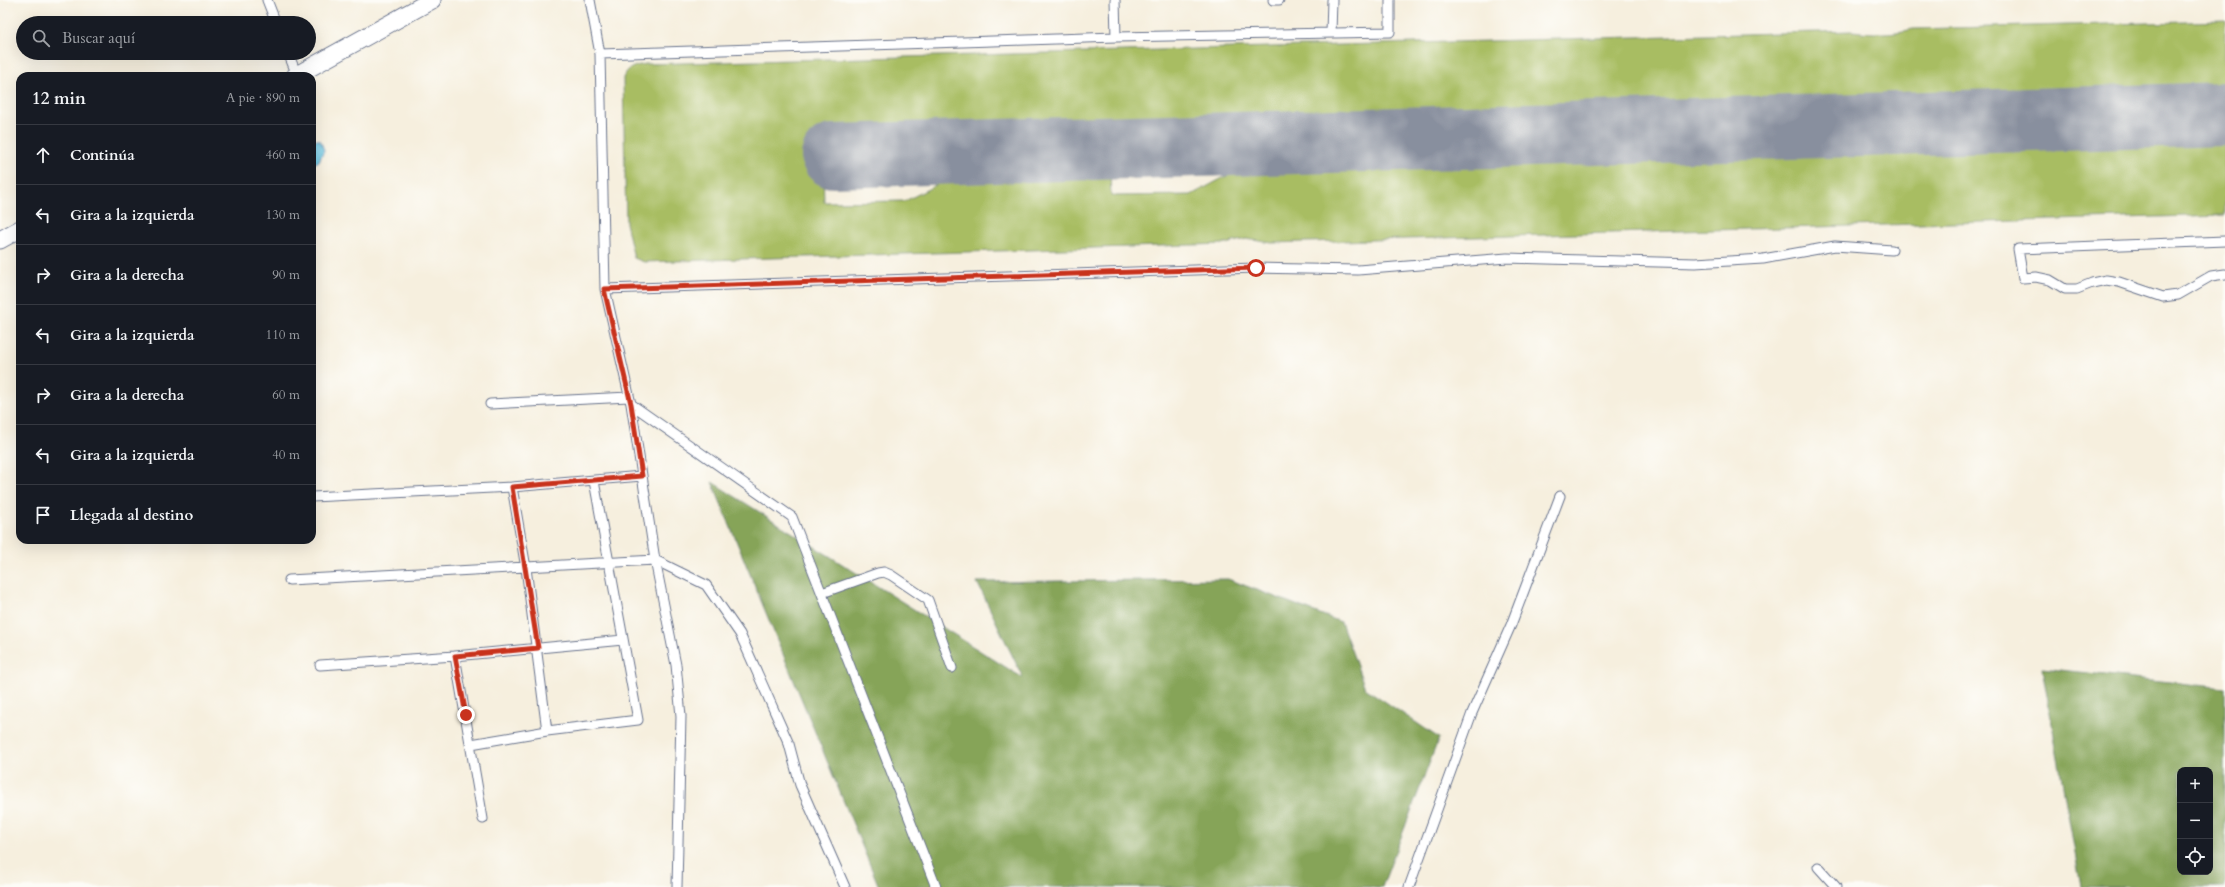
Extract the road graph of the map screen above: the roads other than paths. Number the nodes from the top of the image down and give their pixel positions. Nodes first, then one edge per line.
1 (267, 0) edge
2 (432, 0) edge
3 (590, 0) edge
4 (1116, 0) edge
5 (1273, 0) edge
6 (1280, 0) edge
7 (1332, 0) edge
8 (1390, 0) edge
9 (273, 16) edge
10 (1331, 33) junction
11 (1116, 37) junction
12 (600, 54) junction
13 (291, 60) edge
14 (295, 72) edge
15 (301, 72) edge
16 (16, 231) edge
17 (0, 240) edge
18 (2225, 241) edge
19 (1892, 250) dead end
20 (2225, 274) edge
21 (604, 289) junction
22 (630, 401) junction
23 (490, 404) dead end
24 (642, 476) junction
25 (594, 480) junction
26 (512, 487) junction
27 (1560, 496) dead end
28 (316, 498) edge
29 (655, 560) junction
30 (610, 563) junction
31 (526, 568) junction
32 (289, 580) dead end
33 (822, 594) junction
34 (623, 640) junction
35 (538, 648) junction
36 (455, 656) junction
37 (320, 665) dead end
38 (952, 668) dead end
39 (547, 731) junction
40 (471, 744) junction
41 (483, 819) dead end
42 (1818, 867) dead end
43 (677, 887) edge
44 (845, 887) edge
45 (936, 887) edge
46 (1409, 887) edge
47 (1836, 887) edge

1 - 9 street
2 - 15 highway
3 - 12 street
4 - 11 street
5 - 6 street
7 - 10 street
8 - 10 street
10 - 11 street
11 - 12 street
12 - 21 street
13 - 14 street
16 - 17 highway
18 - 20 street
19 - 21 street
21 - 22 street
22 - 23 street
22 - 24 street
22 - 33 street
24 - 25 street
24 - 29 street
25 - 26 street
25 - 30 street
26 - 28 street
26 - 31 street
27 - 46 street
29 - 30 street
29 - 43 street
29 - 44 street
30 - 31 street
30 - 34 street
31 - 32 street
31 - 35 street
33 - 38 street
33 - 45 street
34 - 35 street
34 - 39 street
35 - 36 street
35 - 39 street
36 - 37 street
36 - 40 street
39 - 40 street
40 - 41 street
42 - 47 street

